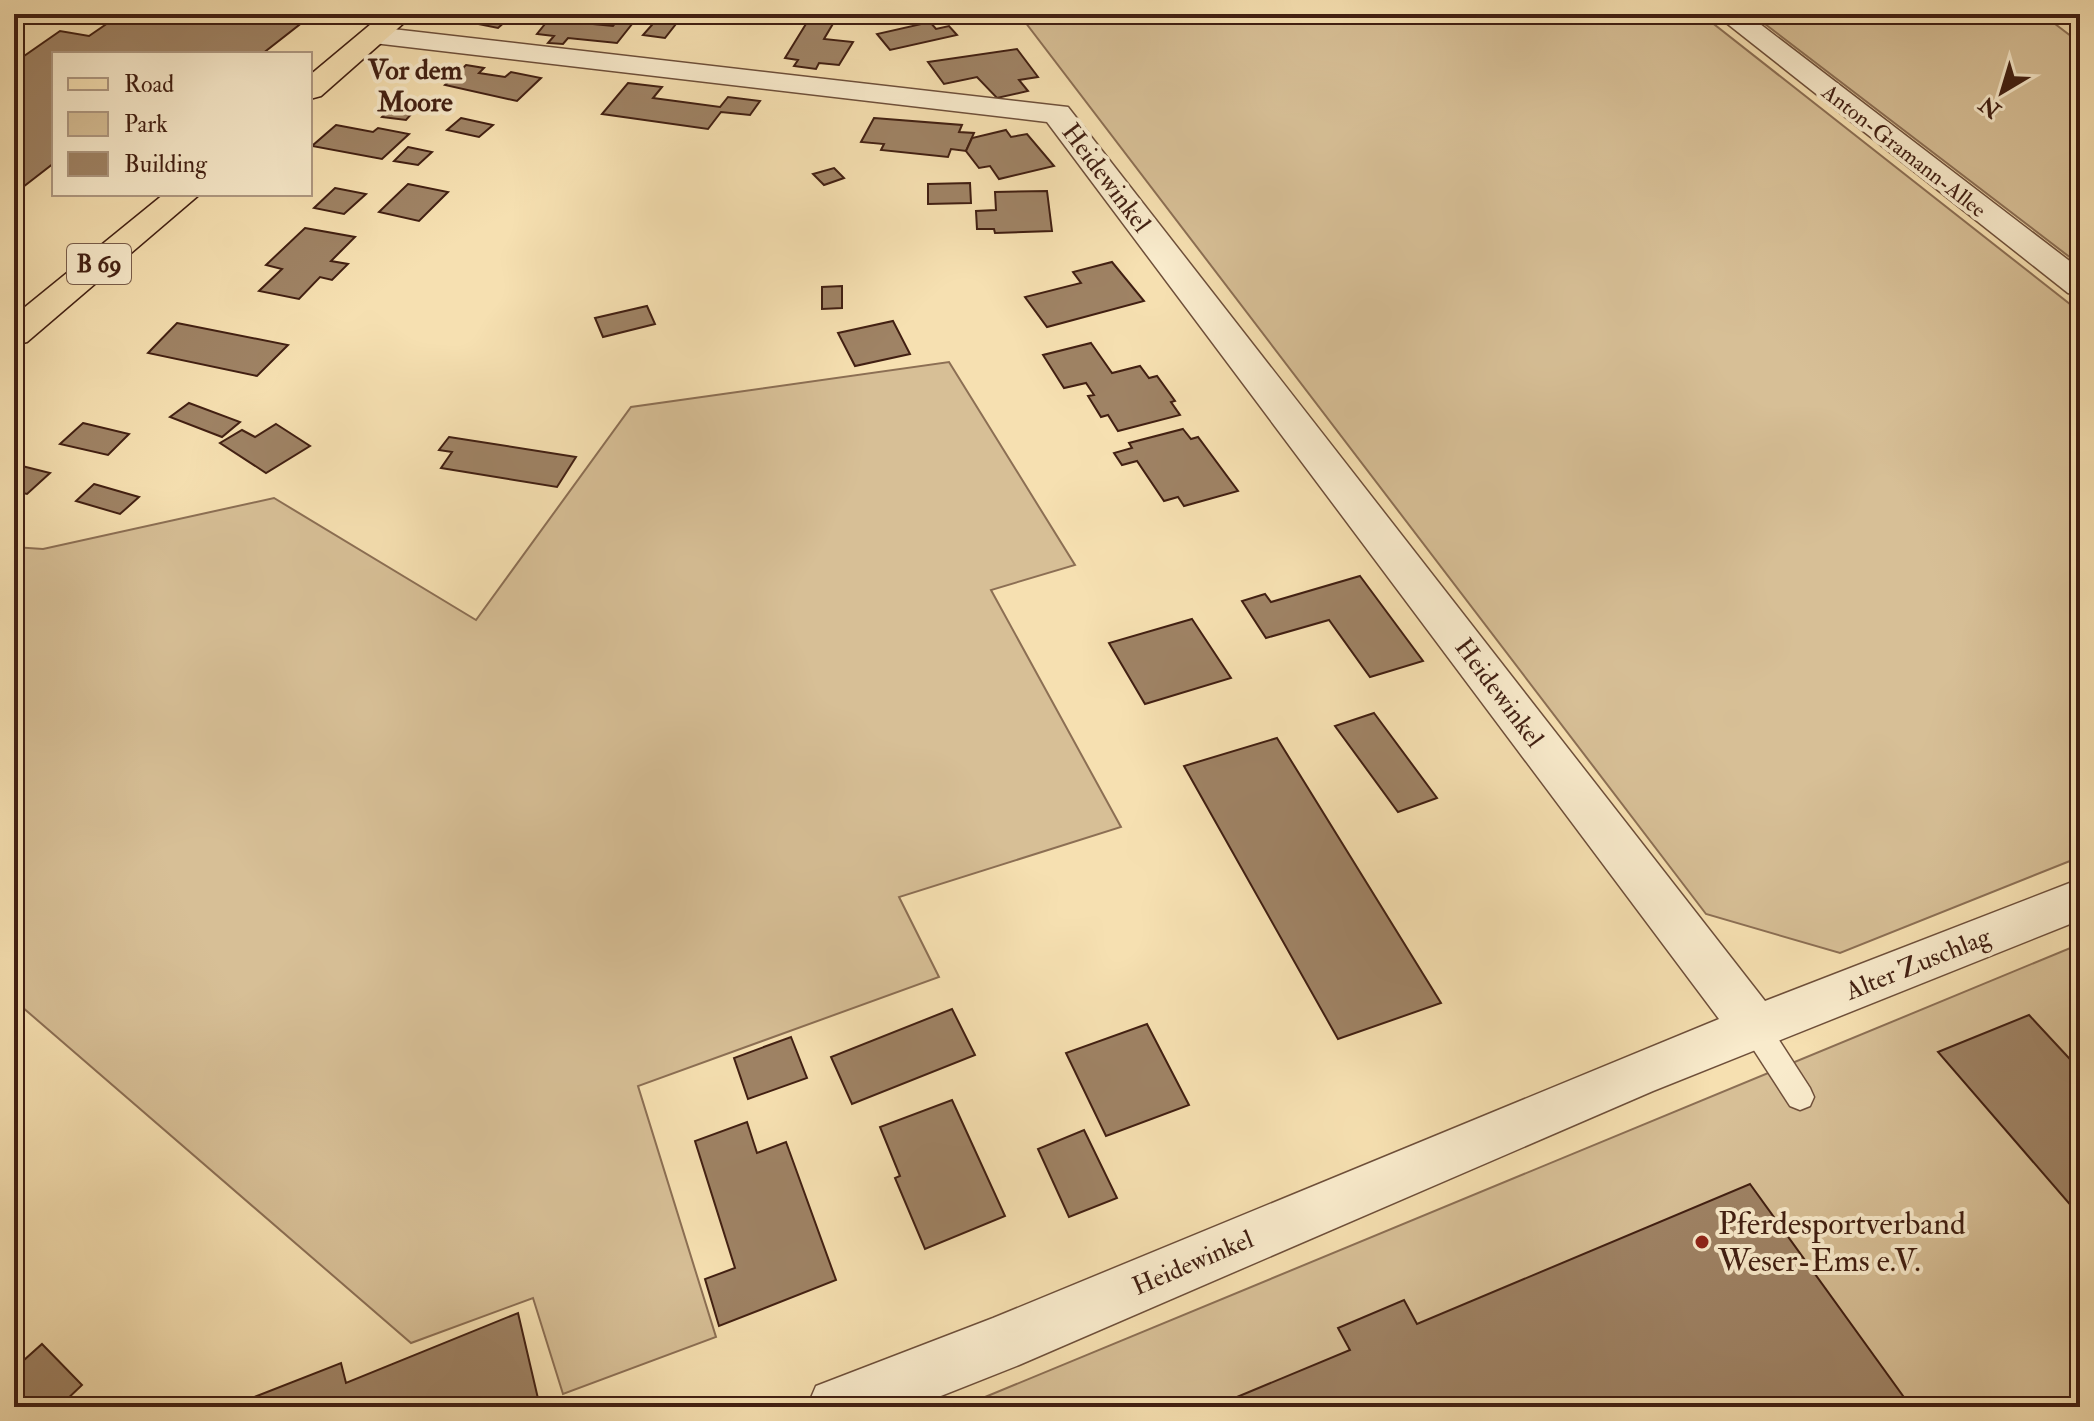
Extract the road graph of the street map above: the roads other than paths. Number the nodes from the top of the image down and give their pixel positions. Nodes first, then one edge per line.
1 (1729, 14) edge
2 (388, 25) edge
3 (312, 88) edge
4 (182, 196) edge
5 (2080, 286) edge
6 (14, 334) edge
7 (2080, 899) edge
8 (1756, 1029) junction
9 (1800, 1097) dead end
10 (837, 1407) edge

1 - 5 street, Anton-Gramann-Allee
2 - 3 main road
2 - 8 street, Heidewinkel
4 - 6 main road, B 69
7 - 8 street, Alter Zuschlag
8 - 9 lane
8 - 10 street, Heidewinkel

